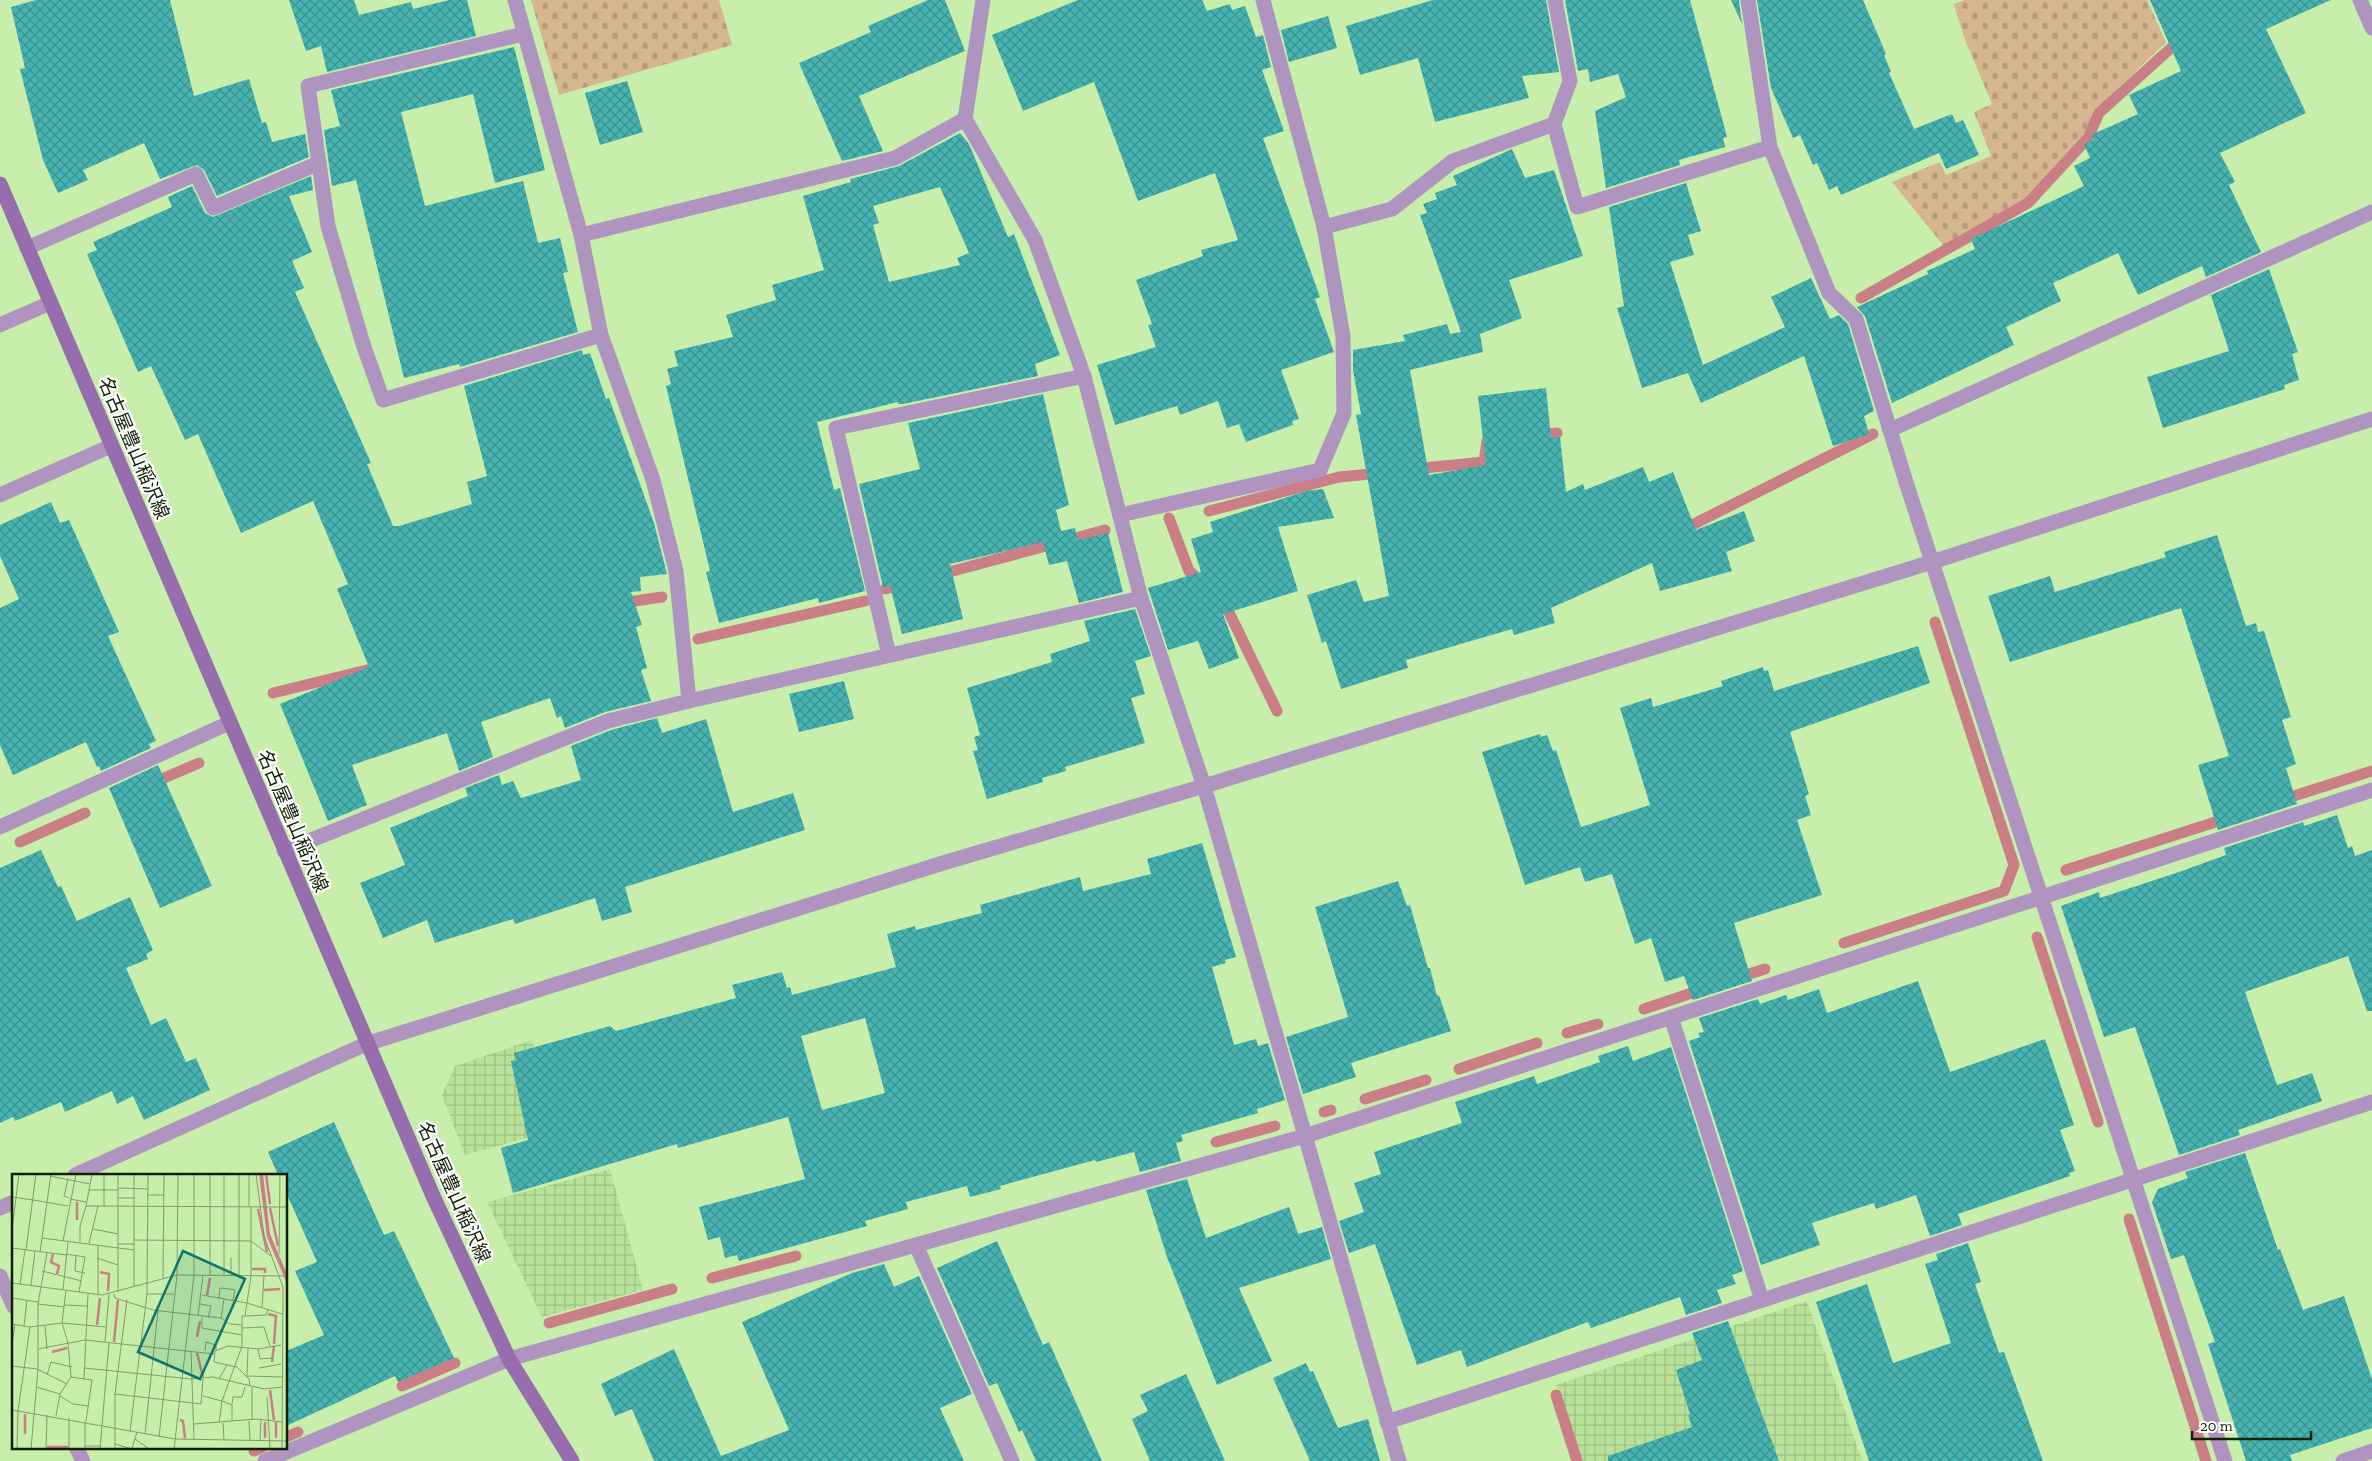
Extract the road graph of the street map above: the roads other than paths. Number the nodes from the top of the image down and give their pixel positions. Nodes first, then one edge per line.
1 (515, 0) edge
2 (983, 0) edge
3 (1263, 0) edge
4 (1555, 0) edge
5 (1748, 0) edge
6 (2360, 0) edge
7 (2372, 28) edge
8 (523, 34) junction
9 (966, 119) junction
10 (1554, 124) junction
11 (1770, 147) junction
12 (319, 163) junction
13 (0, 184) edge
14 (2372, 212) edge
15 (1324, 227) junction
16 (581, 236) junction
17 (27, 248) junction
18 (50, 303) junction
19 (0, 325) edge
20 (601, 335) junction
21 (1084, 376) junction
22 (2372, 419) edge
23 (1890, 430) junction
24 (111, 446) junction
25 (0, 496) edge
26 (1120, 515) junction
27 (1932, 562) junction
28 (1141, 598) junction
29 (889, 655) junction
30 (690, 700) junction
31 (229, 723) junction
32 (1204, 786) junction
33 (2372, 790) edge
34 (0, 827) edge
35 (284, 851) junction
36 (2041, 897) junction
37 (1671, 1017) junction
38 (366, 1044) junction
39 (2372, 1102) edge
40 (1305, 1136) junction
41 (77, 1174) edge
42 (2133, 1180) junction
43 (12, 1203) edge
44 (0, 1208) edge
45 (916, 1245) junction
46 (0, 1276) edge
47 (1762, 1300) junction
48 (12, 1302) edge
49 (509, 1359) junction
50 (1387, 1422) junction
51 (76, 1448) edge
52 (2372, 1452) edge
53 (82, 1461) edge
54 (265, 1461) edge
55 (572, 1461) edge
56 (1012, 1461) edge
57 (1399, 1461) edge
58 (2225, 1461) edge
59 (2343, 1461) edge

1 - 8 street
2 - 9 street
3 - 15 street
4 - 10 street
5 - 11 street
6 - 7 street
8 - 12 street
8 - 16 street
9 - 16 street
9 - 21 street
10 - 11 street
10 - 15 street
11 - 23 street
12 - 17 street
12 - 20 street
13 - 17 main road, 名古屋豊山稲沢線
14 - 23 street
15 - 26 street
16 - 20 street
17 - 18 main road, 名古屋豊山稲沢線
18 - 19 street
18 - 24 main road, 名古屋豊山稲沢線
20 - 30 street
21 - 26 street
21 - 29 street
22 - 27 street
23 - 27 street
24 - 25 street
24 - 31 main road, 名古屋豊山稲沢線
26 - 28 street
27 - 32 street
27 - 36 street
28 - 29 street
28 - 32 street
29 - 30 street
30 - 35 street
31 - 34 street
31 - 35 main road, 名古屋豊山稲沢線
32 - 38 street
32 - 40 street
33 - 36 street
35 - 38 main road, 名古屋豊山稲沢線
36 - 37 street
36 - 42 street
37 - 40 street
37 - 47 street
38 - 41 street
38 - 49 main road, 名古屋豊山稲沢線
39 - 42 street
40 - 45 street
40 - 50 street
42 - 47 street
42 - 58 street
43 - 44 street
45 - 49 street
45 - 56 street
46 - 48 street
47 - 50 street
49 - 54 street
49 - 55 main road, 名古屋豊山稲沢線
50 - 57 street
51 - 53 street
52 - 59 street

